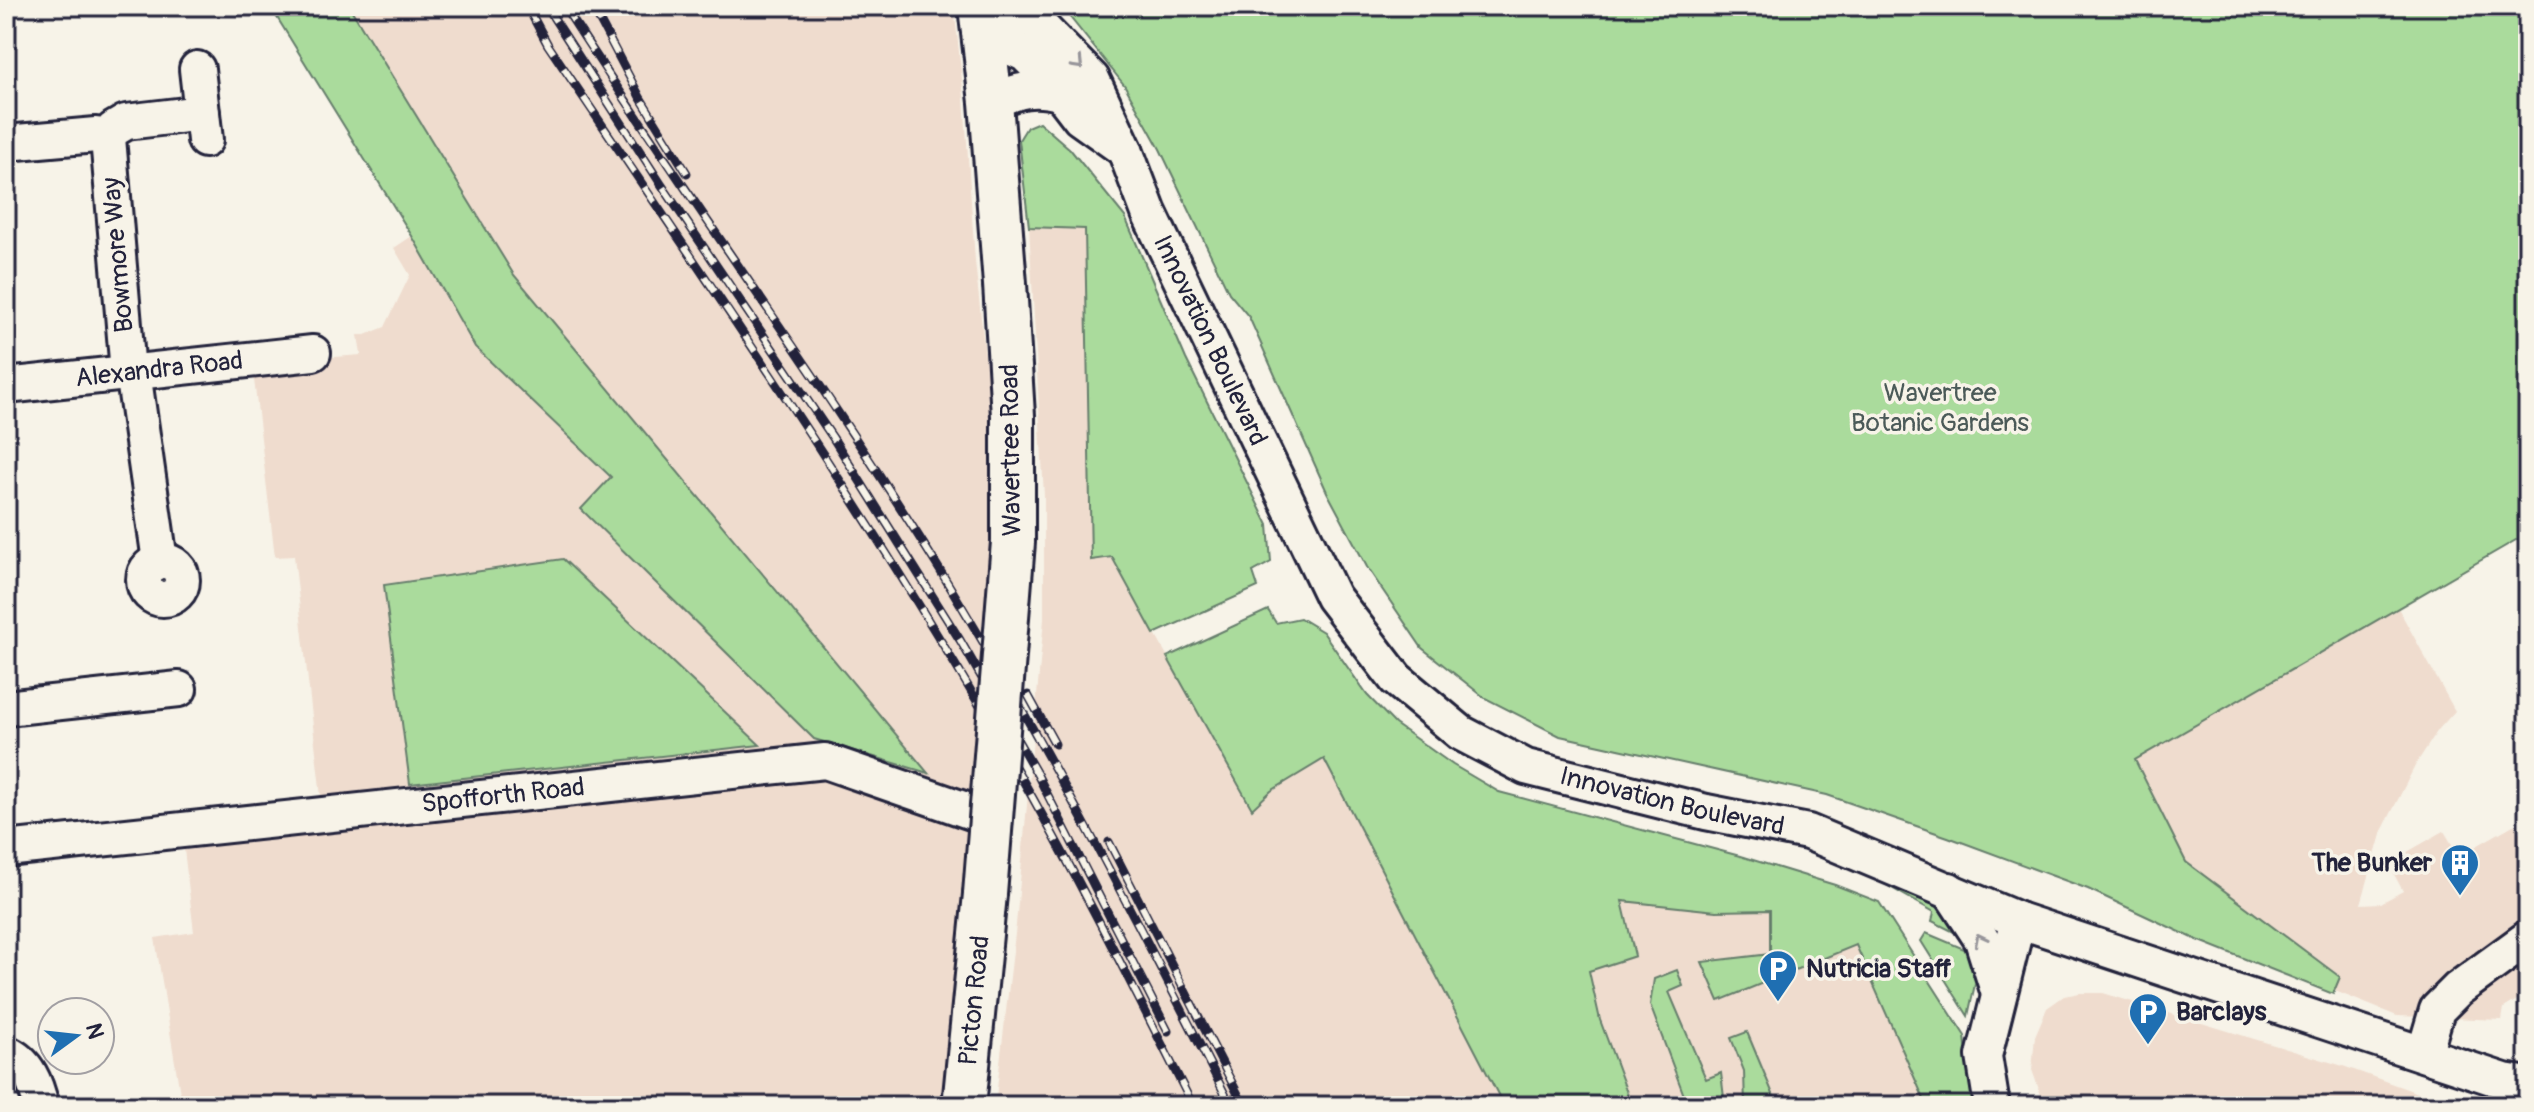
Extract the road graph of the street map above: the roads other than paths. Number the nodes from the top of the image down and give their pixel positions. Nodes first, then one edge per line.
1 (1030, 13) edge
2 (982, 21) edge
3 (197, 69) dead end
4 (1061, 93) junction
5 (991, 102) junction
6 (108, 138) junction
7 (6, 143) edge
8 (1125, 150) junction
9 (313, 353) dead end
10 (131, 372) junction
11 (6, 386) edge
12 (160, 561) dead end
13 (179, 689) dead end
14 (6, 708) edge
15 (992, 819) junction
16 (6, 849) edge
17 (1949, 890) junction
18 (985, 894) joint
19 (2018, 920) junction
20 (2528, 938) edge
21 (2000, 994) junction
22 (6, 1053) edge
23 (2424, 1054) junction
24 (2528, 1085) edge
25 (41, 1106) edge
26 (964, 1106) edge
27 (1992, 1106) edge

1 - 2 street, Innovation Boulevard
1 -> 8 street, Innovation Boulevard
2 - 4 street
2 - 5 main road, Wavertree Road
3 - 6 street
4 - 5 street
4 - 8 street
5 - 15 main road, Wavertree Road, bridge
6 - 7 street
6 - 10 street, Bowmore Way
8 - 17 street, Innovation Boulevard
9 - 10 street, Alexandra Road
10 - 11 street, Alexandra Road
10 - 12 street, Bowmore Way
13 - 14 street
15 - 16 street, Spofforth Road
15 - 18 main road, Wavertree Road, bridge
17 - 19 street, Innovation Boulevard
21 -> 17 street
18 - 26 main road, Picton Road
19 - 21 street
19 - 23 street, Innovation Boulevard
20 - 23 street
21 - 27 street
22 - 25 street
23 - 24 street, Innovation Boulevard

